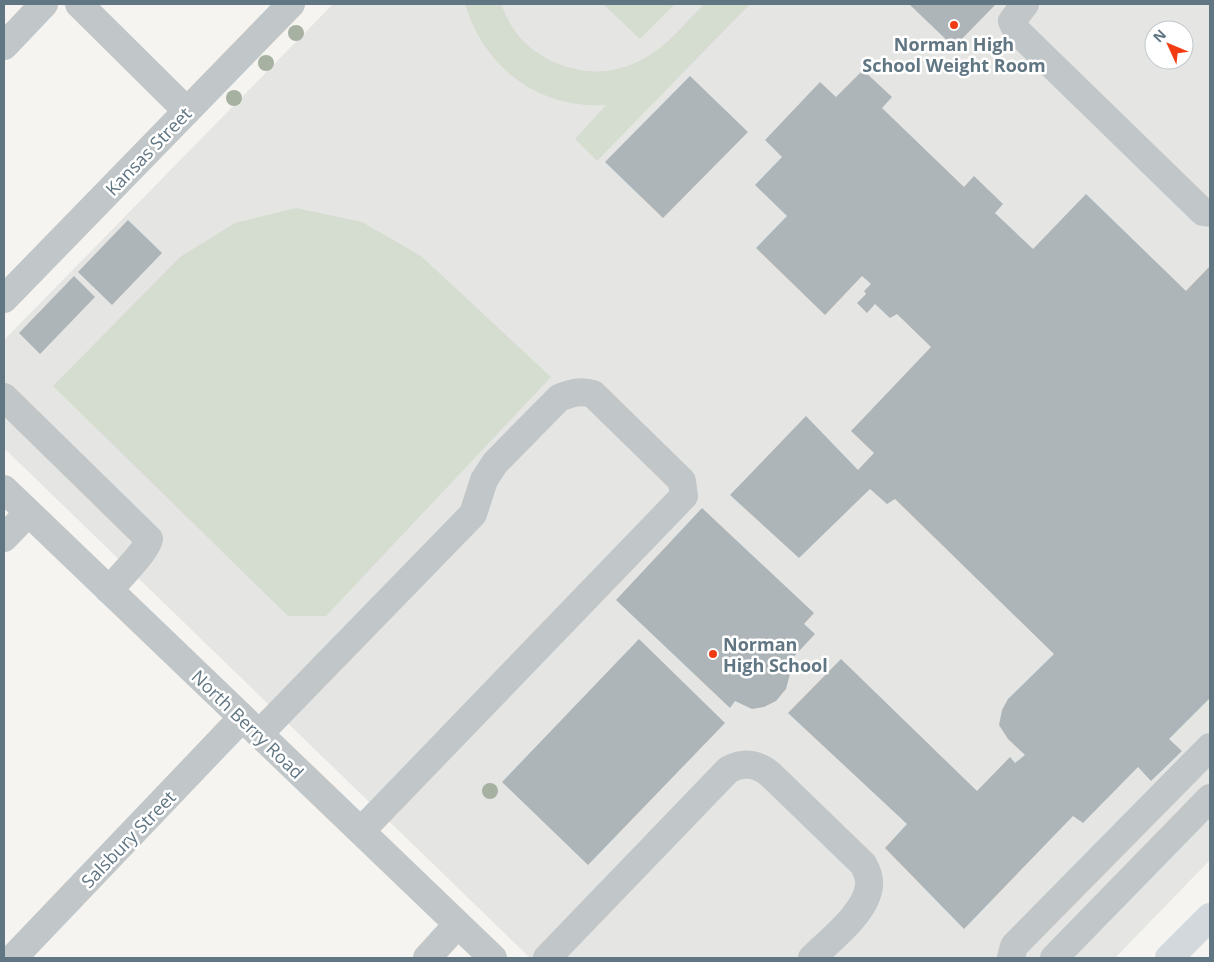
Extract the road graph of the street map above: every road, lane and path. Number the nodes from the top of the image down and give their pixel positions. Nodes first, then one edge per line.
1 (44, 4) edge
2 (79, 4) edge
3 (292, 4) edge
4 (1025, 4) edge
5 (4, 46) edge
6 (187, 110) junction
7 (1210, 213) edge
8 (4, 299) edge
9 (4, 397) edge
10 (4, 489) edge
11 (28, 513) junction
12 (4, 538) edge
13 (109, 590) junction
14 (251, 726) junction
15 (1210, 747) edge
16 (1210, 798) edge
17 (361, 832) junction
18 (1210, 917) edge
19 (458, 925) junction
20 (13, 958) edge
21 (427, 958) edge
22 (493, 958) edge
23 (547, 958) edge
24 (812, 958) edge
25 (1011, 958) edge
26 (1054, 958) edge
27 (1169, 958) edge

1 - 5 street
2 - 6 street
3 - 6 street, Kansas Street
4 - 7 street
6 - 8 street, Kansas Street
9 - 13 street
10 - 11 street, North Berry Road
11 - 12 street
11 - 13 street, North Berry Road
13 - 14 street, North Berry Road
14 - 17 street, North Berry Road
14 - 17 street, Salsbury Street
14 - 20 street, Salsbury Street
15 - 25 street
16 - 26 street
17 - 19 street, North Berry Road
18 - 27 main road
19 - 21 street
19 - 22 street, North Berry Road
23 - 24 street

